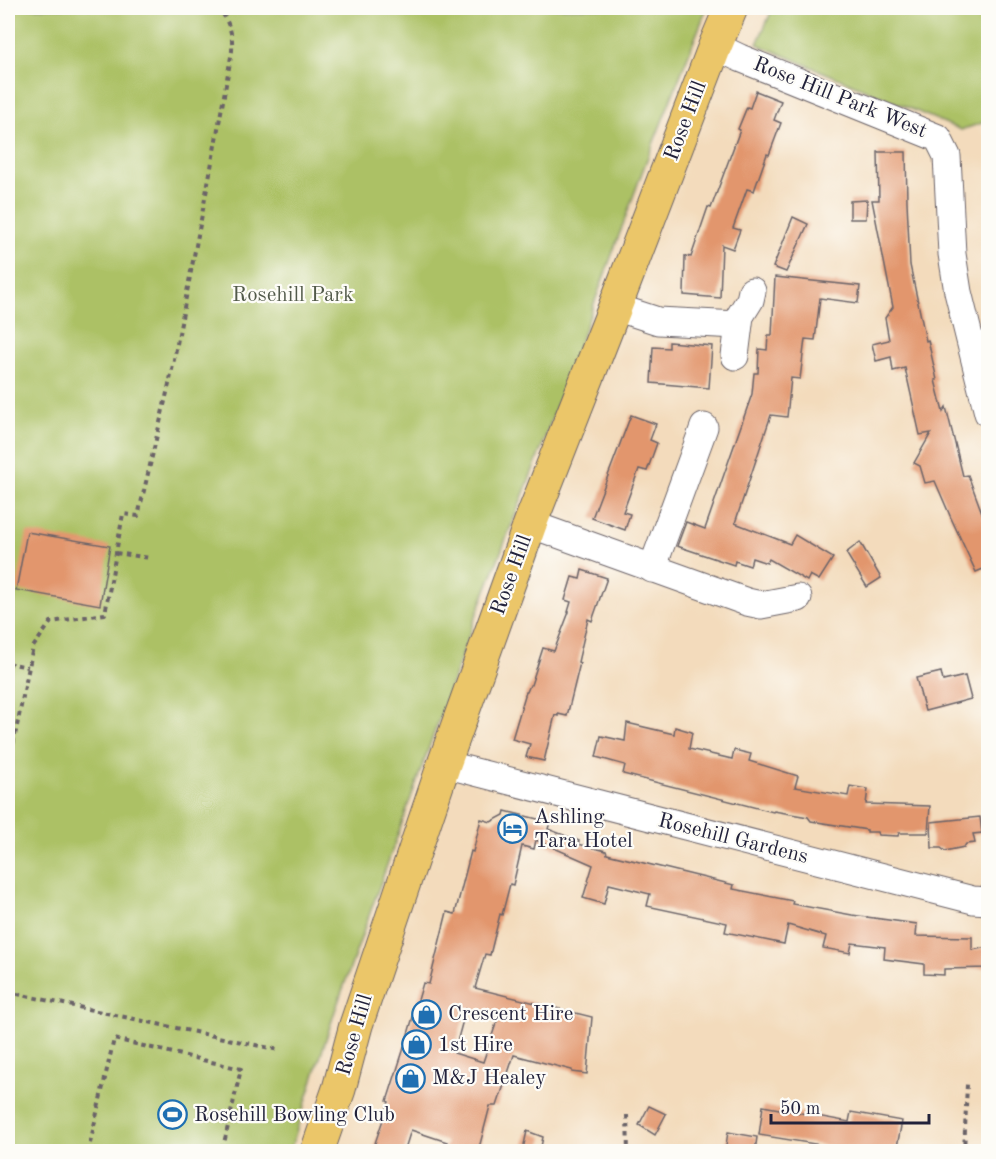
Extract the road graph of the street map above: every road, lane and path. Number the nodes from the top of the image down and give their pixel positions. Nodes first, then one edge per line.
1 (220, 8) edge
2 (731, 8) edge
3 (715, 46) junction
4 (752, 291) dead end
5 (615, 307) junction
6 (738, 325) junction
7 (735, 356) dead end
8 (988, 413) edge
9 (704, 427) dead end
10 (530, 524) junction
11 (116, 553) junction
12 (150, 558) dead end
13 (652, 569) junction
14 (798, 598) dead end
15 (8, 663) edge
16 (28, 667) junction
17 (444, 764) junction
18 (8, 770) edge
19 (988, 901) edge
20 (8, 992) edge
21 (279, 1050) dead end
22 (967, 1084) dead end
23 (627, 1115) dead end
24 (88, 1152) edge
25 (222, 1152) edge
26 (317, 1152) edge
27 (628, 1152) edge
28 (767, 1152) edge
29 (777, 1152) edge
30 (964, 1152) edge

1 - 11 path
2 - 3 main road, Rose Hill
3 - 5 main road, Rose Hill
3 - 8 street, Rose Hill Park West
4 - 6 street
5 - 6 street
5 - 10 main road, Rose Hill
6 - 7 street
9 - 13 street
10 - 13 street
10 - 17 main road, Rose Hill
11 - 12 path
11 - 16 path
13 - 14 street
15 - 16 path
16 - 18 path
17 - 19 street, Rosehill Gardens
17 - 26 main road, Rose Hill
20 - 21 path
22 - 30 path
23 - 27 path
24 - 25 path
28 - 29 path

